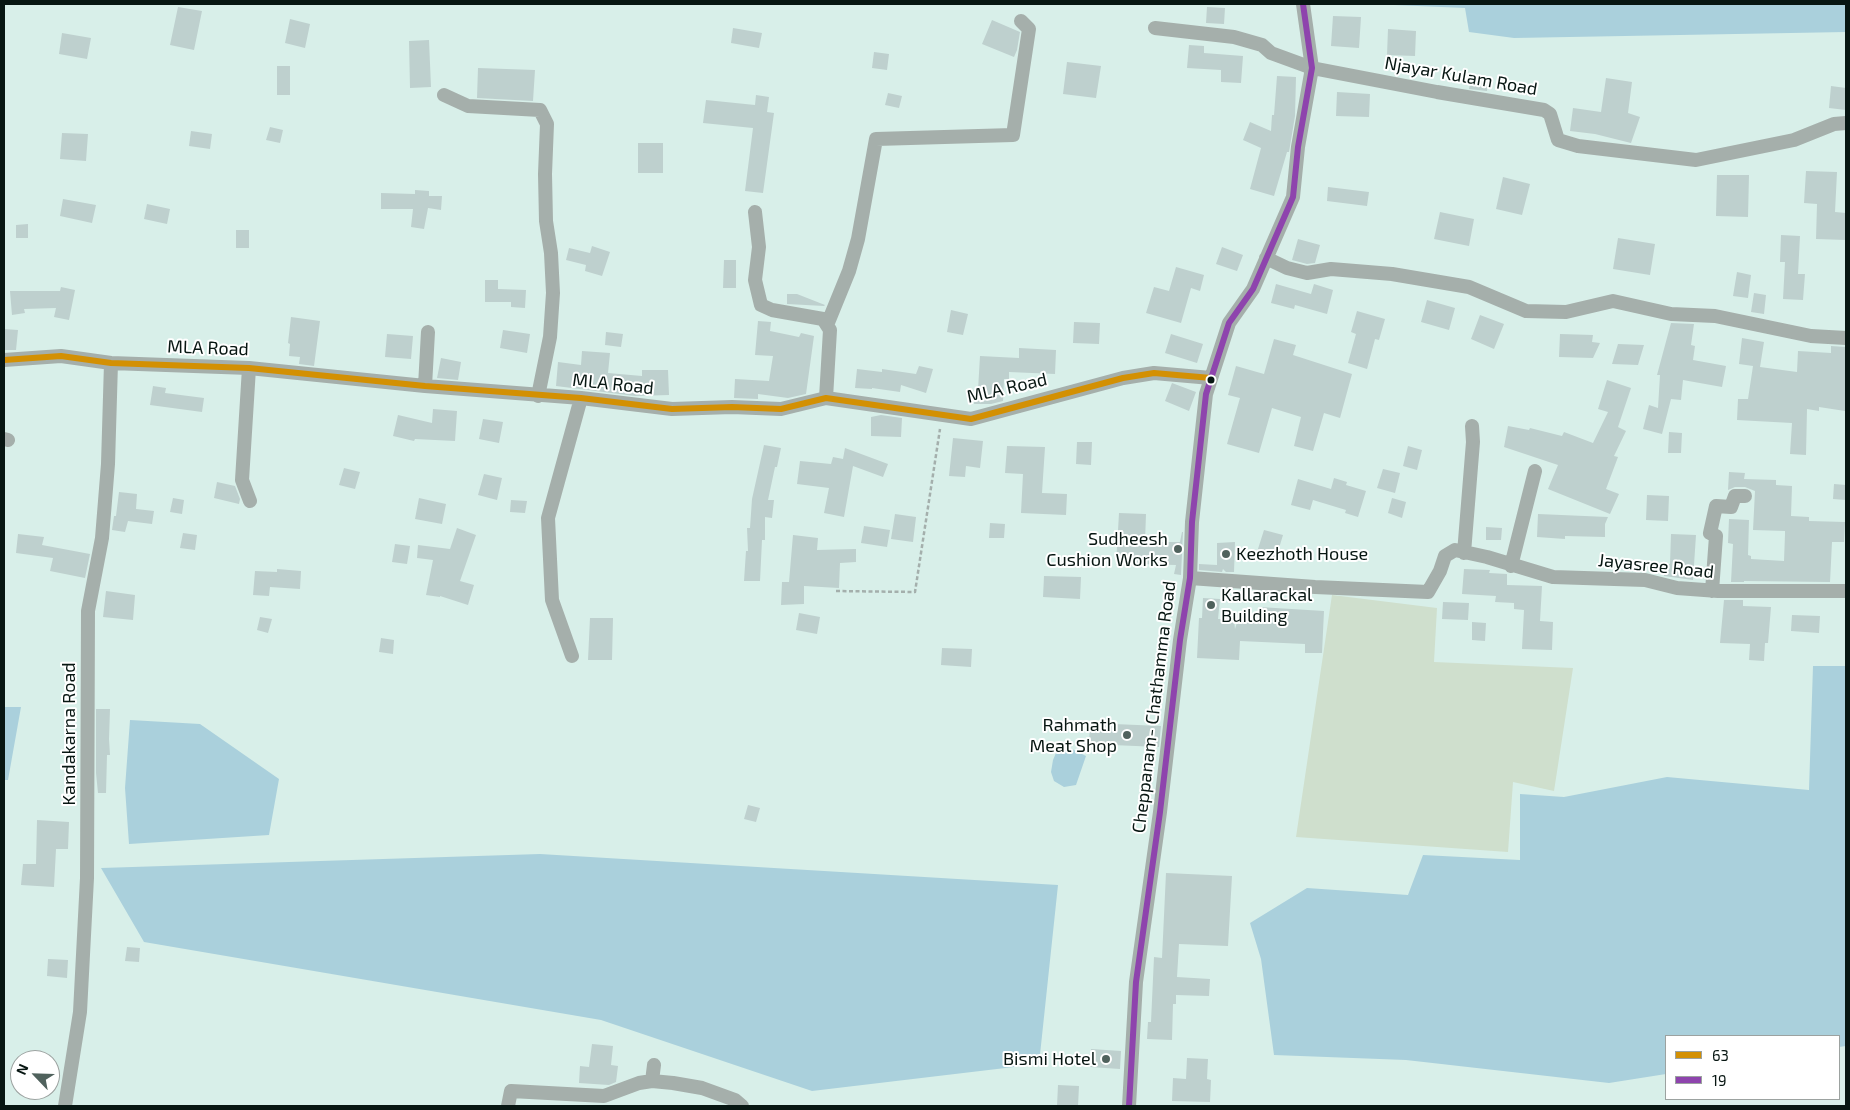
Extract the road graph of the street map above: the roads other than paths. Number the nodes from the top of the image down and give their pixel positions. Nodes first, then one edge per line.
1 (1303, 4) edge
2 (1022, 21) dead end
3 (1155, 28) dead end
4 (1312, 68) junction
5 (444, 95) dead end
6 (1846, 123) edge
7 (755, 212) dead end
8 (1266, 258) junction
9 (827, 325) junction
10 (428, 332) dead end
11 (1846, 338) edge
12 (4, 360) edge
13 (111, 363) junction
14 (249, 368) junction
15 (1211, 378) junction
16 (425, 386) junction
17 (538, 396) junction
18 (581, 398) junction
19 (826, 398) junction
20 (1472, 426) dead end
21 (1535, 471) dead end
22 (1744, 496) dead end
23 (250, 501) dead end
24 (1464, 553) junction
25 (1511, 566) junction
26 (1190, 578) junction
27 (1846, 590) edge
28 (1712, 591) junction
29 (572, 656) dead end
30 (654, 1065) dead end
31 (652, 1081) junction
32 (65, 1106) edge
33 (508, 1106) edge
34 (742, 1106) edge
35 (1129, 1106) edge

1 - 4 street, Cheppanam- Chathamma Road
2 - 9 street
3 - 4 street
4 - 6 street, Njayar Kulam Road
4 - 8 street, Cheppanam- Chathamma Road
5 - 17 street
7 - 9 street
8 - 11 street
8 - 15 street, Cheppanam- Chathamma Road
9 - 19 street
10 - 16 street
12 - 13 street, MLA Road
13 - 14 street, MLA Road
13 - 32 street, Kandakarna Road
14 - 16 street, MLA Road
14 - 23 street
15 - 19 street, MLA Road
15 - 26 street, Cheppanam- Chathamma Road
16 - 17 street, MLA Road
17 - 18 street, MLA Road
18 - 19 street, MLA Road
18 - 29 street
20 - 24 street
21 - 25 street
22 - 28 street
24 - 25 street, Jayasree Road
24 - 26 street
25 - 28 street, Jayasree Road
26 - 35 street, Cheppanam- Chathamma Road
27 - 28 street, Jayasree Road
30 - 31 street
31 - 33 street
31 - 34 street

